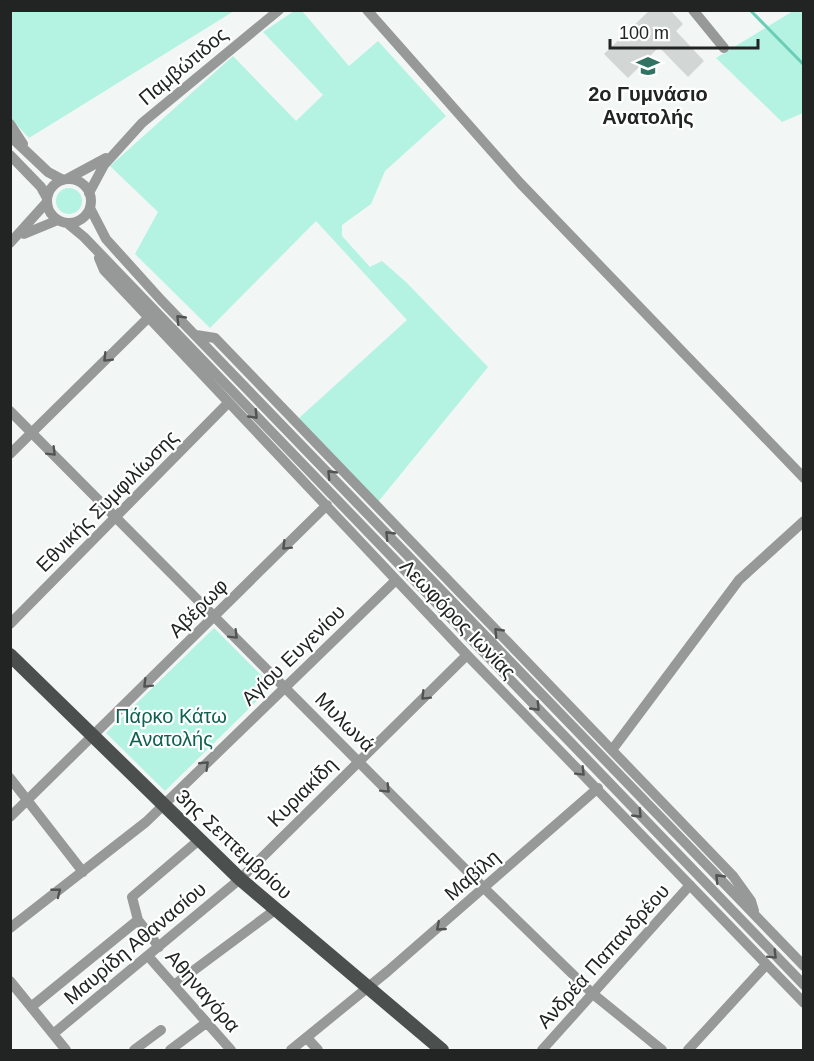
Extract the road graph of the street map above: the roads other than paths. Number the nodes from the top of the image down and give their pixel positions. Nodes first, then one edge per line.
1 (279, 10) edge
2 (367, 10) edge
3 (693, 10) edge
4 (724, 48) dead end
5 (10, 124) edge
6 (10, 136) edge
7 (24, 150) junction
8 (114, 153) junction
9 (10, 156) edge
10 (10, 167) edge
11 (24, 170) junction
12 (65, 179) junction
13 (89, 193) junction
14 (47, 200) junction
15 (90, 208) junction
16 (62, 222) junction
17 (14, 240) edge
18 (97, 251) junction
19 (149, 317) junction
20 (196, 335) junction
21 (228, 402) junction
22 (10, 411) edge
23 (32, 432) junction
24 (10, 454) edge
25 (804, 478) edge
26 (327, 505) junction
27 (116, 517) junction
28 (804, 521) edge
29 (396, 580) junction
30 (215, 617) junction
31 (10, 624) edge
32 (10, 654) edge
33 (467, 655) junction
34 (285, 688) junction
35 (93, 737) junction
36 (612, 750) junction
37 (359, 762) junction
38 (10, 778) edge
39 (598, 788) junction
40 (28, 801) junction
41 (163, 805) junction
42 (10, 818) edge
43 (199, 840) junction
44 (83, 872) junction
45 (240, 879) junction
46 (690, 885) junction
47 (485, 889) junction
48 (275, 910) junction
49 (756, 916) junction
50 (138, 920) junction
51 (10, 928) edge
52 (159, 947) junction
53 (148, 956) junction
54 (766, 964) junction
55 (804, 966) edge
56 (10, 981) edge
57 (174, 985) junction
58 (804, 985) edge
59 (368, 988) junction
60 (593, 994) junction
61 (804, 1003) edge
62 (31, 1007) junction
63 (206, 1023) junction
64 (161, 1030) dead end
65 (53, 1034) junction
66 (307, 1038) junction
67 (66, 1050) edge
68 (134, 1050) edge
69 (170, 1050) edge
70 (231, 1050) edge
71 (291, 1050) edge
72 (318, 1050) edge
73 (442, 1050) edge
74 (542, 1050) edge
75 (662, 1050) edge
76 (688, 1050) edge

1 - 8 street, Παμβώτιδος
2 - 25 street
3 - 4 street
5 - 7 street
6 - 7 street
7 - 12 street
8 - 12 street, Παμβώτιδος
8 - 13 street, Παμβώτιδος
9 - 11 street
10 - 11 street
11 - 14 street
12 - 13 street
12 - 14 street
13 - 15 street
14 - 16 street
14 - 17 street
15 - 16 street
20 -> 15 street, Λεωφόρος Ιωνίας
16 - 17 street
16 - 18 street, Λεωφόρος Ιωνίας
18 - 19 street, Λεωφόρος Ιωνίας
18 -> 58 street, Λεωφόρος Ιωνίας
19 - 21 street, Λεωφόρος Ιωνίας
19 -> 23 street
36 -> 20 street, Λεωφόρος Ιωνίας
49 -> 20 street, Λεωφόρος Ιωνίας
21 - 26 street, Λεωφόρος Ιωνίας
21 - 27 street, Εθνικής Συμφιλίωσης
22 - 23 street, Μυλωνά
23 - 24 street
23 -> 27 street, Μυλωνά
26 - 29 street, Λεωφόρος Ιωνίας
26 -> 30 street, Αβέρωφ
27 - 30 street, Μυλωνά
27 - 31 street, Εθνικής Συμφιλίωσης
28 - 36 street
29 - 33 street, Λεωφόρος Ιωνίας
29 - 34 street, Αγίου Ευγενίου
30 -> 34 street, Μυλωνά
30 -> 35 street, Αβέρωφ
32 - 35 main road, 3ης Σεπτεμβρίου
33 -> 37 street, Κυριακίδη
33 -> 39 street, Λεωφόρος Ιωνίας
34 - 37 street, Μυλωνά
41 -> 34 street, Αγίου Ευγενίου
35 - 40 street, Αβέρωφ
35 - 41 main road, 3ης Σεπτεμβρίου
36 - 49 street, Λεωφόρος Ιωνίας
37 - 45 street, Κυριακίδη
37 -> 47 street, Μυλωνά
38 - 40 street
39 - 46 street, Λεωφόρος Ιωνίας
39 - 47 street, Μαβίλη
40 - 42 street, Αβέρωφ
40 - 44 street
41 - 43 main road, 3ης Σεπτεμβρίου
41 - 44 street, Αγίου Ευγενίου
43 - 45 main road, 3ης Σεπτεμβρίου
43 - 50 street
51 -> 44 street, Αγίου Ευγενίου
45 - 48 main road, 3ης Σεπτεμβρίου
45 - 52 street, Μαυρίδη Αθανασίου
46 - 54 street, Λεωφόρος Ιωνίας
46 - 60 street, Ανδρέα Παπανδρέου
47 -> 59 street, Μαβίλη
47 - 60 street, Μυλωνά
48 - 57 street
48 - 59 main road, 3ης Σεπτεμβρίου
49 - 55 street, Λεωφόρος Ιωνίας
50 - 52 street
50 - 62 street
52 - 53 street, Μαυρίδη Αθανασίου
53 - 57 street, Αθηναγόρα
53 - 65 street, Μαυρίδη Αθανασίου
54 - 61 street, Λεωφόρος Ιωνίας
54 - 76 street
56 - 62 street
57 - 63 street, Αθηναγόρα
59 - 66 street, Μαβίλη
59 - 73 main road, 3ης Σεπτεμβρίου
60 - 74 street, Ανδρέα Παπανδρέου
60 - 75 street, Μυλωνά
62 - 65 street
63 - 69 street
63 - 70 street, Αθηναγόρα
64 - 68 street
65 - 67 street
66 - 71 street, Μαβίλη
66 - 72 street

